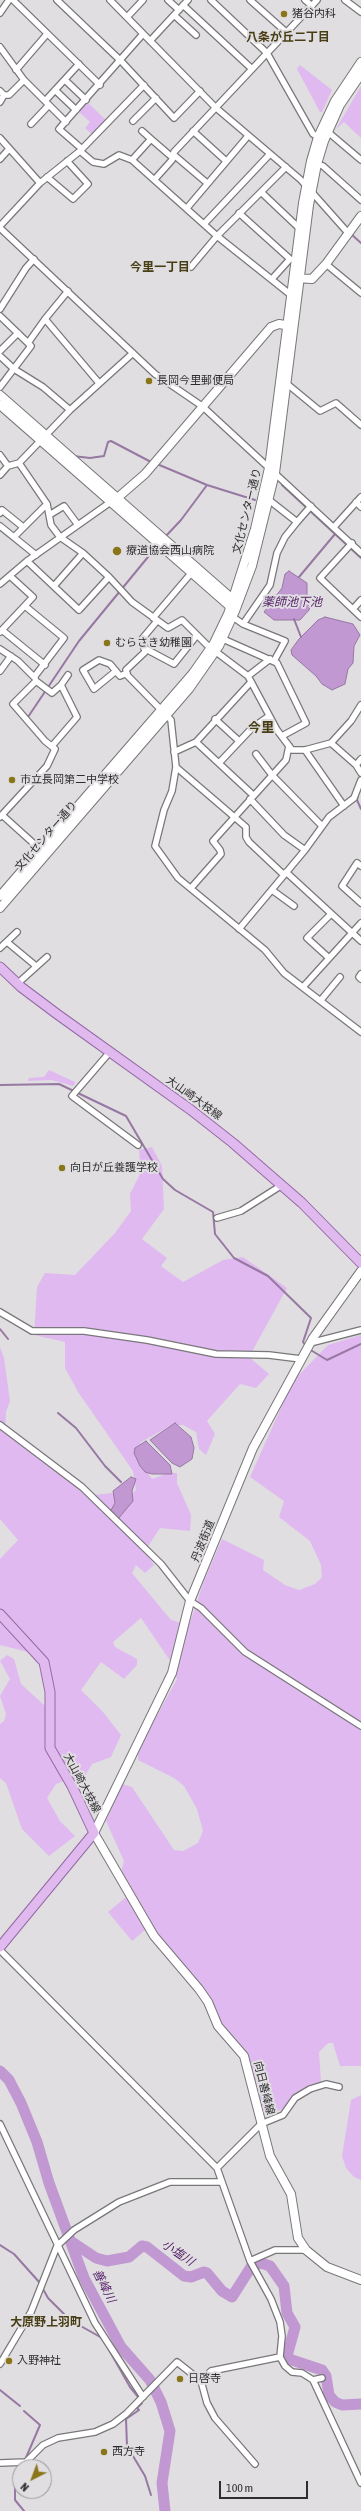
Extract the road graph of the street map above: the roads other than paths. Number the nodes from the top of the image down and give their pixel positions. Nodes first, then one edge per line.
1 (9, 0) edge
2 (13, 0) edge
3 (57, 0) edge
4 (110, 0) edge
5 (143, 0) edge
6 (168, 0) edge
7 (211, 0) edge
8 (250, 0) edge
9 (305, 0) edge
10 (318, 0) edge
11 (345, 0) edge
12 (186, 2) edge
13 (312, 6) junction
14 (179, 10) junction
15 (361, 12) edge
16 (0, 13) edge
17 (174, 15) junction
18 (128, 16) junction
19 (286, 32) junction
20 (48, 34) junction
21 (143, 34) junction
22 (196, 35) dead end
23 (150, 41) junction
24 (0, 47) edge
25 (267, 53) junction
26 (121, 61) junction
27 (361, 62) edge
28 (79, 64) junction
29 (252, 69) junction
30 (16, 70) junction
31 (361, 74) edge
32 (24, 80) junction
33 (65, 80) junction
34 (100, 85) junction
35 (144, 85) junction
36 (55, 90) junction
37 (200, 91) junction
38 (2, 93) edge
39 (156, 98) junction
40 (86, 100) junction
41 (0, 102) edge
42 (47, 103) junction
43 (215, 107) junction
44 (76, 110) junction
45 (133, 121) dead end
46 (66, 122) junction
47 (31, 124) dead end
48 (142, 131) dead end
49 (193, 131) junction
50 (328, 132) junction
51 (248, 136) junction
52 (318, 137) junction
53 (0, 138) edge
54 (151, 139) junction
55 (9, 149) junction
56 (81, 150) junction
57 (270, 154) junction
58 (173, 156) junction
59 (0, 159) edge
60 (132, 160) junction
61 (226, 160) junction
62 (361, 160) edge
63 (67, 161) junction
64 (317, 164) junction
65 (286, 167) junction
66 (48, 176) junction
67 (155, 179) junction
68 (40, 183) junction
69 (207, 183) junction
70 (305, 186) junction
71 (261, 192) junction
72 (311, 193) junction
73 (361, 200) edge
74 (186, 208) junction
75 (239, 213) junction
76 (361, 216) edge
77 (204, 224) junction
78 (359, 225) edge
79 (0, 227) edge
80 (299, 228) junction
81 (349, 234) junction
82 (217, 236) junction
83 (34, 259) junction
84 (292, 261) junction
85 (326, 264) junction
86 (191, 267) dead end
87 (296, 278) junction
88 (272, 279) junction
89 (68, 291) junction
90 (361, 293) edge
91 (291, 295) junction
92 (0, 309) edge
93 (0, 316) edge
94 (45, 319) junction
95 (290, 326) junction
96 (18, 333) junction
97 (28, 343) junction
98 (0, 351) edge
99 (133, 353) junction
100 (0, 356) edge
101 (14, 369) junction
102 (99, 383) junction
103 (286, 383) junction
104 (0, 387) edge
105 (0, 395) edge
106 (0, 405) edge
107 (202, 406) junction
108 (70, 410) junction
109 (361, 425) edge
110 (44, 438) junction
111 (0, 455) edge
112 (19, 463) junction
113 (8, 466) junction
114 (272, 470) junction
115 (0, 475) edge
116 (361, 498) edge
117 (115, 500) junction
118 (269, 500) junction
119 (356, 502) junction
120 (47, 504) junction
121 (361, 507) edge
122 (309, 508) junction
123 (0, 513) edge
124 (51, 514) junction
125 (297, 522) junction
126 (78, 524) junction
127 (0, 526) edge
128 (23, 527) junction
129 (334, 527) junction
130 (14, 537) junction
131 (60, 537) junction
132 (350, 545) junction
133 (83, 553) junction
134 (361, 553) edge
135 (36, 555) junction
136 (27, 561) junction
137 (194, 570) junction
138 (10, 576) junction
139 (109, 577) junction
140 (0, 584) edge
141 (54, 586) junction
142 (361, 600) edge
143 (25, 606) junction
144 (233, 609) junction
145 (353, 609) junction
146 (361, 616) edge
147 (155, 619) junction
148 (243, 624) junction
149 (1, 631) edge
150 (197, 635) junction
151 (223, 639) junction
152 (144, 648) junction
153 (0, 649) edge
154 (213, 649) junction
155 (11, 656) junction
156 (272, 660) junction
157 (45, 665) junction
158 (0, 671) edge
159 (116, 671) junction
160 (127, 673) junction
161 (68, 674) dead end
162 (35, 678) junction
163 (250, 679) junction
164 (61, 685) junction
165 (361, 706) edge
166 (164, 712) junction
167 (269, 716) junction
168 (215, 719) junction
169 (282, 736) junction
170 (239, 741) junction
171 (196, 742) junction
172 (331, 743) junction
173 (52, 746) junction
174 (289, 746) junction
175 (305, 750) junction
176 (174, 752) junction
177 (256, 754) dead end
178 (361, 759) edge
179 (219, 763) junction
180 (356, 765) junction
181 (176, 767) junction
182 (361, 773) edge
183 (272, 775) junction
184 (361, 780) edge
185 (252, 797) junction
186 (344, 806) junction
187 (1, 816) edge
188 (234, 816) junction
189 (322, 826) junction
190 (305, 850) junction
191 (43, 851) junction
192 (361, 866) edge
193 (285, 874) junction
194 (191, 888) junction
195 (272, 890) junction
196 (0, 896) edge
197 (361, 903) edge
198 (294, 906) dead end
199 (0, 908) edge
200 (331, 914) junction
201 (361, 923) edge
202 (239, 929) junction
203 (17, 932) dead end
204 (352, 933) junction
205 (361, 941) edge
206 (7, 942) junction
207 (0, 948) edge
208 (47, 956) dead end
209 (329, 958) junction
210 (0, 966) edge
211 (36, 966) junction
212 (361, 974) edge
213 (340, 977) dead end
214 (361, 979) edge
215 (17, 984) junction
216 (303, 986) junction
217 (321, 1000) junction
218 (361, 1032) edge
219 (109, 1053) junction
220 (138, 1145) dead end
221 (282, 1185) junction
222 (217, 1218) dead end
223 (361, 1263) edge
224 (361, 1271) edge
225 (0, 1312) edge
226 (361, 1330) edge
227 (310, 1343) junction
228 (301, 1359) junction
229 (0, 1425) edge
230 (190, 1601) junction
231 (0, 1614) edge
232 (361, 1726) edge
233 (94, 1833) junction
234 (0, 1947) edge
235 (0, 1950) edge
236 (339, 2087) dead end
237 (0, 2124) edge
238 (262, 2124) junction
239 (217, 2168) junction
240 (221, 2182) junction
241 (58, 2245) junction
242 (306, 2250) junction
243 (252, 2264) junction
244 (361, 2280) edge
245 (280, 2357) junction
246 (0, 2364) edge
247 (322, 2378) dead end
248 (313, 2380) junction
249 (202, 2381) junction
250 (144, 2396) junction
251 (0, 2463) edge
252 (255, 2464) dead end
253 (361, 2483) edge

1 - 16 street
2 - 20 street
3 - 26 street
4 - 18 street
5 - 18 street
6 - 14 street
7 - 25 street
8 - 19 street
9 - 13 street
10 - 13 street
11 - 15 street
12 - 14 street
12 - 29 street
13 - 19 street
14 - 17 street
17 - 22 street
17 - 23 street
18 - 21 street
19 - 25 street
20 - 28 street
20 - 30 street
21 - 23 street
21 - 26 street
23 - 37 street
24 - 30 street
25 - 29 street
25 - 52 street
26 - 34 street
26 - 35 street
27 - 52 street, 文化センター通り
28 - 33 street
28 - 34 street
29 - 43 street
30 - 32 street
31 - 50 street, 文化センター通り
32 - 38 street
32 - 42 street
33 - 36 street
33 - 40 street
34 - 40 street
35 - 39 street
35 - 56 street
36 - 42 street
36 - 44 street
37 - 39 street
37 - 43 street
38 - 41 street
39 - 45 street
40 - 44 street
42 - 46 street
42 - 47 street
43 - 49 street
43 - 51 street
44 - 46 street
46 - 56 street
48 - 54 street
49 - 58 street
49 - 61 street
50 - 62 street
50 - 64 street, 文化センター通り
51 - 57 street
51 - 61 street
52 - 70 street, 文化センター通り
53 - 55 street
54 - 58 street
54 - 60 street
55 - 59 street
55 - 68 street
56 - 60 street
56 - 63 street
57 - 65 street
57 - 77 street
58 - 67 street
58 - 69 street
60 - 67 street
61 - 69 street
63 - 66 street
63 - 66 street
64 - 72 street, 文化センター通り
64 - 73 street
65 - 70 street
65 - 71 street
66 - 68 street
67 - 74 street
68 - 79 street
69 - 74 street
70 - 72 street
70 - 80 street, 文化センター通り
71 - 75 street
71 - 80 street
72 - 81 street
72 - 87 street, 文化センター通り
74 - 77 street
75 - 82 street
75 - 84 street
76 - 78 street
77 - 82 street
78 - 81 street
79 - 83 street
80 - 84 street, 文化センター通り
81 - 85 street
82 - 86 street
82 - 88 street
83 - 89 street
83 - 92 street
84 - 87 street, 文化センター通り
84 - 88 street
85 - 87 street
85 - 90 street
87 - 91 street, 文化センター通り
87 - 95 street, 文化センター通り
88 - 91 street
89 - 94 street
89 - 99 street
91 - 95 street, 文化センター通り
93 - 96 street
94 - 97 street
94 - 102 street
95 - 103 street, 文化センター通り
95 - 107 street
95 - 114 street, 文化センター通り
96 - 97 street
96 - 98 street
97 - 101 street
99 - 102 street
99 - 107 street
100 - 101 street
101 - 104 street
101 - 108 street
102 - 108 street
103 - 109 street
103 - 114 street, 文化センター通り
105 - 110 street
106 - 110 street
107 - 114 street
107 - 117 street
108 - 110 street
110 - 112 street
110 - 117 street
111 - 113 street
112 - 113 street
112 - 120 street
113 - 115 street
114 - 118 street, 文化センター通り
114 - 122 street
114 - 144 street, 文化センター通り
116 - 119 street
117 - 126 street
117 - 137 street
118 - 125 street
118 - 144 street, 文化センター通り
119 - 121 street
119 - 129 street
120 - 124 street
120 - 128 street
122 - 125 street
122 - 129 street
123 - 128 street
124 - 126 street
124 - 131 street
125 - 148 street
126 - 131 street
127 - 130 street
128 - 130 street
129 - 132 street
130 - 135 street
131 - 133 street
131 - 135 street
132 - 134 street
132 - 145 street
133 - 139 street
133 - 141 street
135 - 136 street
136 - 138 street
136 - 141 street
137 - 144 street
137 - 147 street
138 - 140 street
138 - 143 street
139 - 141 street
139 - 147 street
142 - 145 street
143 - 149 street
143 - 157 street
144 - 148 street
144 - 151 street, 文化センター通り
144 - 154 street, 文化センター通り
145 - 146 street
147 - 150 street
147 - 152 street
148 - 156 street
149 - 157 street
150 - 152 street
150 - 154 street
151 - 154 street, 文化センター通り
151 - 156 street
152 - 160 street
153 - 155 street
154 - 163 street
154 - 166 street, 文化センター通り
155 - 158 street
155 - 162 street
156 - 163 street
156 - 169 street
157 - 162 street
159 - 159 street
159 - 160 street
160 - 166 street
161 - 164 street
162 - 164 street
162 - 173 street
163 - 167 street
163 - 168 street
164 - 173 street
165 - 172 street
166 - 176 street
166 - 191 street, 文化センター通り
167 - 169 street
167 - 170 street
168 - 170 street
168 - 171 street
169 - 174 street
170 - 179 street
171 - 176 street
171 - 179 street
172 - 175 street
172 - 180 street
173 - 187 street
174 - 175 street
174 - 183 street
175 - 186 street
176 - 181 street
177 - 183 street
178 - 180 street
179 - 185 street
180 - 182 street
181 - 188 street
181 - 194 street
183 - 185 street
183 - 189 street
184 - 186 street
185 - 188 street
185 - 190 street
186 - 189 street
187 - 191 street
188 - 193 street
188 - 194 street
189 - 190 street
190 - 193 street
191 - 196 street, 文化センター通り
191 - 199 street, 文化センター通り
192 - 197 street
193 - 195 street
193 - 200 street
194 - 202 street
195 - 198 street
195 - 202 street
200 - 204 street
200 - 209 street
201 - 204 street
202 - 216 street
203 - 206 street
204 - 205 street
204 - 209 street
206 - 207 street
206 - 211 street
208 - 211 street
209 - 216 street
210 - 215 main road, 大山崎大枝線
211 - 215 street
212 - 214 street
213 - 217 street
215 - 219 main road, 大山崎大枝線
216 - 217 street
217 - 218 street
219 - 220 street
219 - 221 main road, 大山崎大枝線
221 - 222 street
221 - 223 main road, 大山崎大枝線
224 - 227 street, 丹波街道
225 - 228 street
226 - 227 street
227 - 228 street, 丹波街道
228 - 230 street, 丹波街道
229 - 230 street
230 - 232 street
230 - 233 street, 丹波街道
231 - 233 main road, 大山崎大枝線
233 - 234 main road
233 - 238 street, 向日善峰線
235 - 239 street
236 - 238 street
237 - 241 street
238 - 239 street
238 - 242 street, 向日善峰線
239 - 240 street
240 - 241 street
240 - 243 street
241 - 246 street
241 - 250 street
242 - 243 street
242 - 244 street, 向日善峰線
243 - 245 street
245 - 248 street
245 - 249 street
247 - 248 street
248 - 253 street
249 - 250 street
249 - 252 street
250 - 251 street

